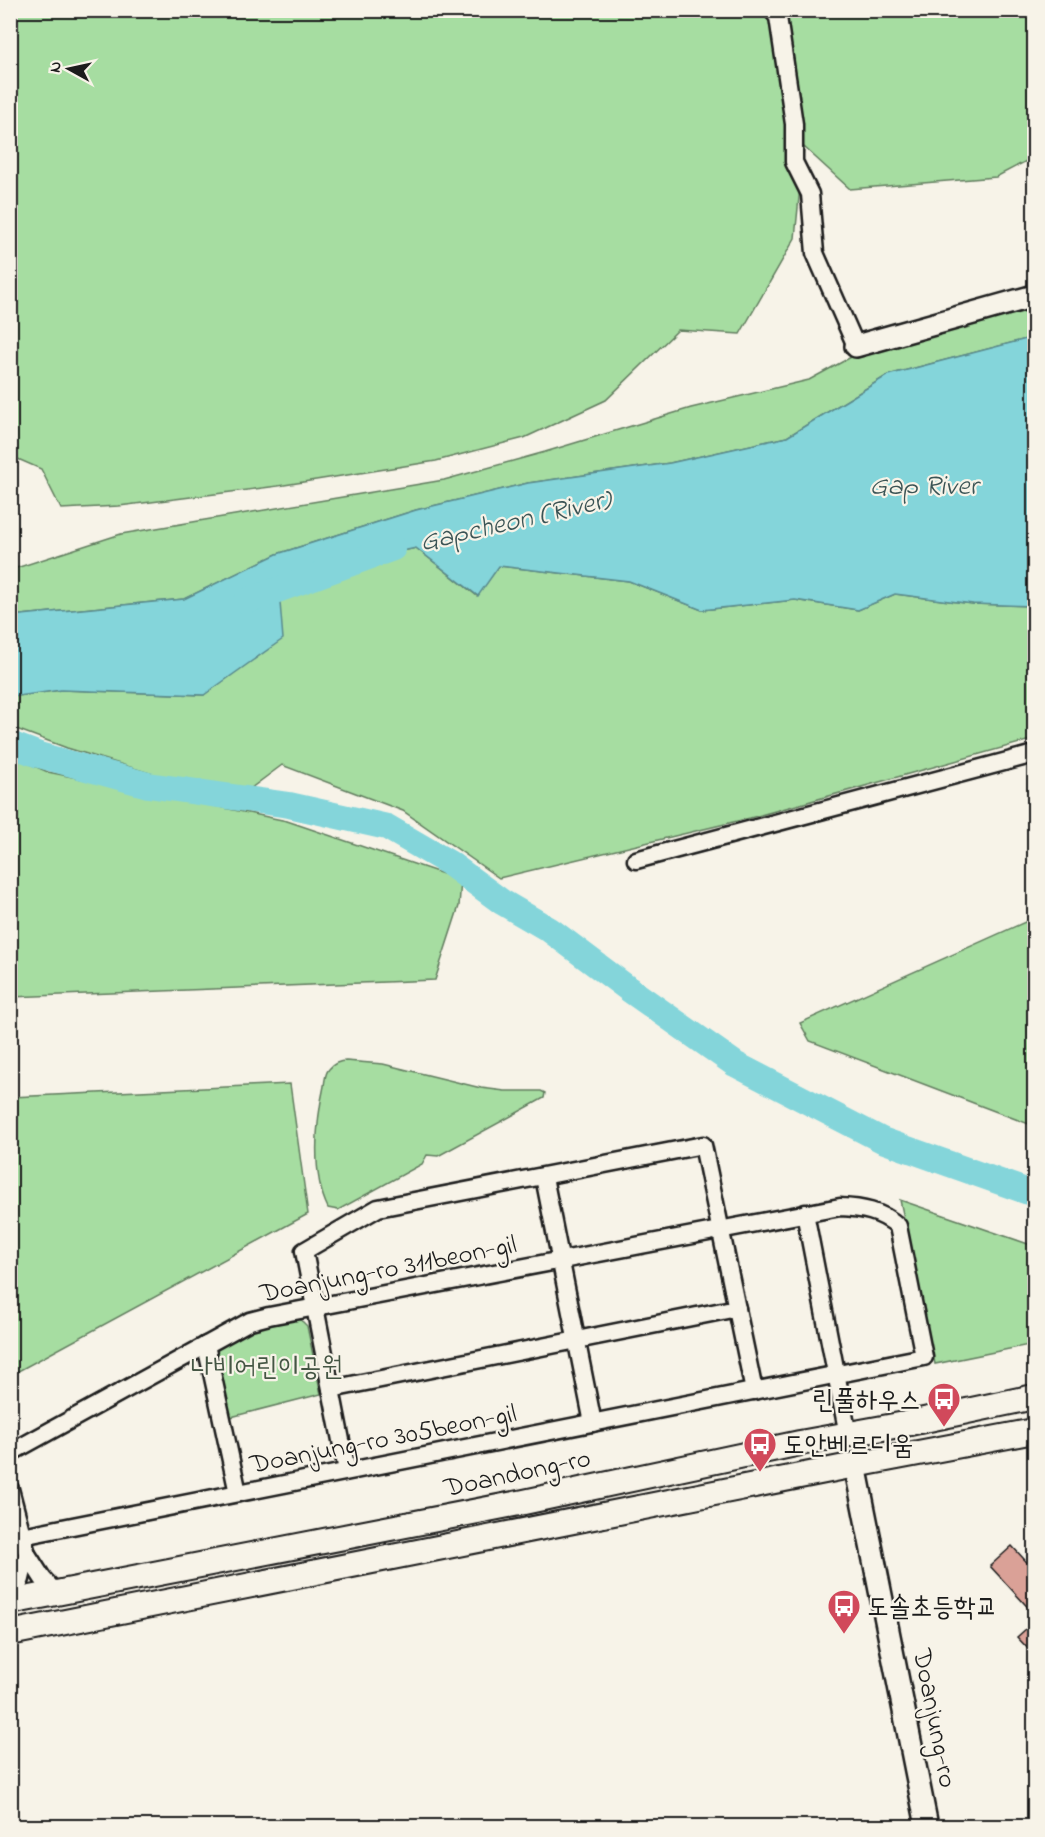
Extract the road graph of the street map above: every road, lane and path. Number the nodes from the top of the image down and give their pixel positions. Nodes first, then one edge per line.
1 (772, 10) edge
2 (1035, 296) edge
3 (856, 346) joint
4 (1035, 754) edge
5 (636, 860) dead end
6 (544, 1177) junction
7 (805, 1214) junction
8 (721, 1230) junction
9 (560, 1260) junction
10 (315, 1307) junction
11 (737, 1308) junction
12 (576, 1340) junction
13 (206, 1345) junction
14 (837, 1374) junction
15 (331, 1389) junction
16 (754, 1391) junction
17 (1035, 1397) edge
18 (593, 1423) junction
19 (1035, 1431) edge
20 (848, 1435) junction
21 (10, 1453) edge
22 (855, 1465) junction
23 (347, 1471) junction
24 (10, 1489) edge
25 (238, 1493) junction
26 (22, 1536) junction
27 (27, 1554) junction
28 (57, 1593) junction
29 (11, 1602) edge
30 (10, 1633) edge
31 (927, 1827) edge

1 - 3 street
2 - 3 street
4 - 5 street
6 - 8 street
6 - 9 street
6 - 10 street
7 - 8 street, Doanjung-ro 311beon-gil
7 - 14 street, Doanjung-ro
7 - 14 street
8 - 9 street, Doanjung-ro 311beon-gil
8 - 11 street
9 - 10 street, Doanjung-ro 311beon-gil
9 - 12 street
10 - 13 street, Doanjung-ro 311beon-gil
10 - 15 street
11 - 12 street
11 - 16 street
12 - 15 street
12 - 18 street
13 - 21 street, Doanjung-ro 311beon-gil
13 - 25 street
14 - 16 street, Doanjung-ro 305beon-gil
14 - 20 street, Doanjung-ro
15 - 23 street
16 - 18 street, Doanjung-ro 305beon-gil
17 - 20 main road, Doandong-ro
18 - 23 street, Doanjung-ro 305beon-gil
19 - 22 main road
20 - 22 main road, Doanjung-ro
20 - 28 main road, Doandong-ro
22 - 30 main road
22 - 31 street, Doanjung-ro
23 - 25 street, Doanjung-ro 305beon-gil
24 - 26 street
25 - 26 street, Doanjung-ro 305beon-gil
26 - 27 street
27 - 28 street
27 - 29 street
28 - 29 main road, Doandong-ro

